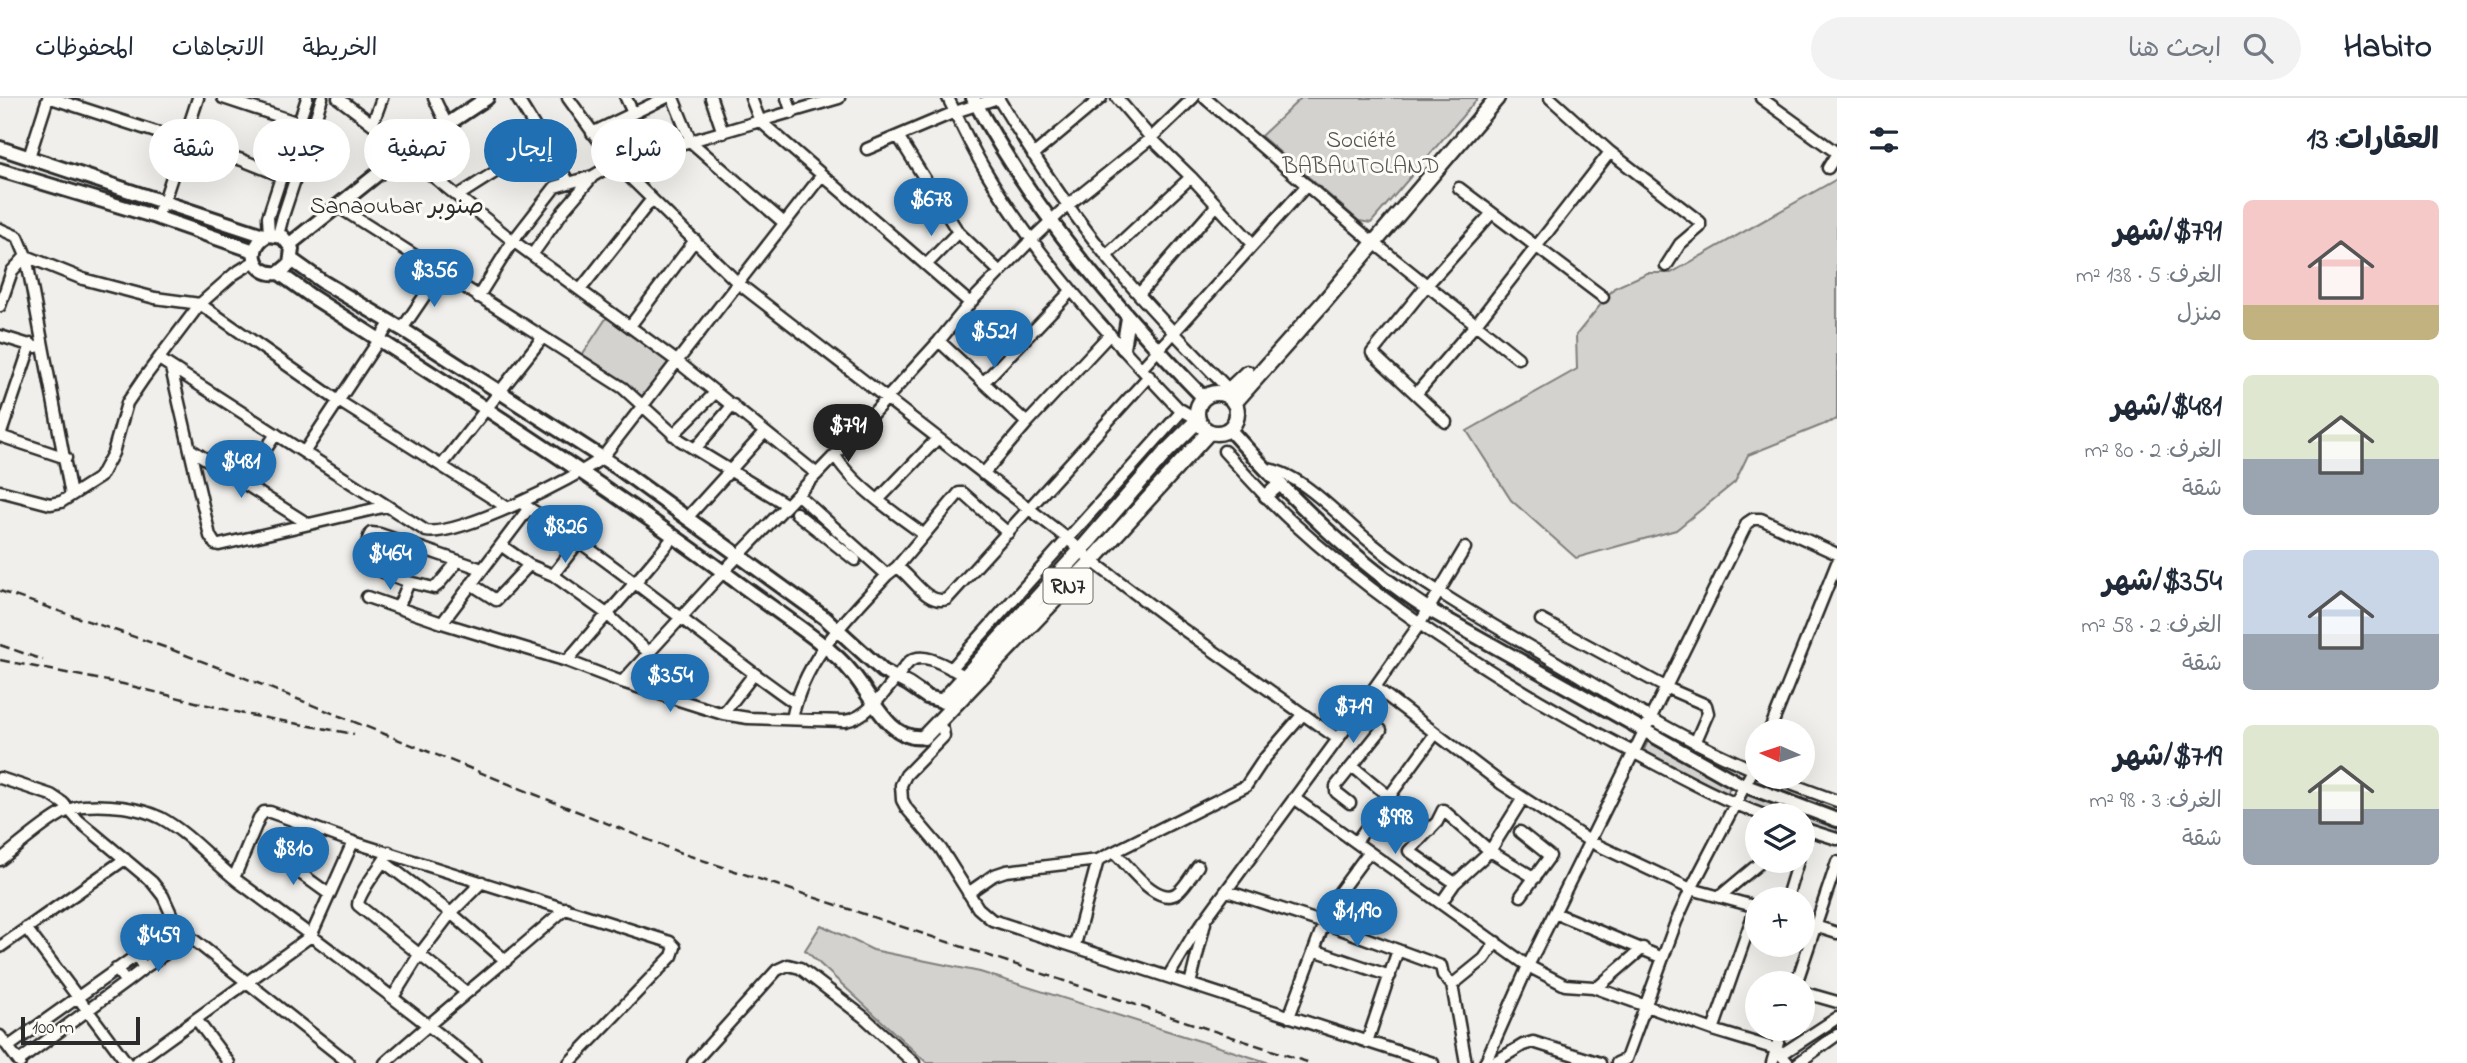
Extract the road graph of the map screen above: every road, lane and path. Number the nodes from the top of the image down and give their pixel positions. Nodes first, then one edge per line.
1 (49, 98) edge
2 (92, 98) edge
3 (198, 98) edge
4 (223, 98) edge
5 (307, 98) edge
6 (322, 98) edge
7 (338, 98) edge
8 (382, 98) edge
9 (434, 98) edge
10 (487, 98) edge
11 (517, 98) edge
12 (568, 98) edge
13 (626, 98) edge
14 (665, 98) edge
15 (673, 98) edge
16 (711, 98) edge
17 (751, 98) edge
18 (787, 98) edge
19 (839, 98) edge
20 (948, 98) edge
21 (998, 98) edge
22 (1101, 98) edge
23 (1117, 98) edge
24 (1193, 98) edge
25 (1205, 98) edge
26 (1488, 98) edge
27 (1497, 98) edge
28 (1550, 98) edge
29 (1761, 98) edge
30 (825, 100) edge
31 (975, 102) edge
32 (87, 110) junction
33 (955, 112) junction
34 (633, 113) junction
35 (792, 113) junction
36 (190, 119) edge
37 (287, 119) edge
38 (300, 119) edge
39 (366, 119) edge
40 (375, 119) edge
41 (444, 119) edge
42 (453, 119) edge
43 (530, 119) edge
44 (621, 119) edge
45 (760, 121) junction
46 (149, 131) edge
47 (591, 132) edge
48 (723, 133) junction
49 (898, 136) junction
50 (1151, 138) junction
51 (691, 142) junction
52 (686, 143) edge
53 (0, 148) edge
54 (867, 149) dead end
55 (1610, 152) junction
56 (1032, 155) junction
57 (29, 156) junction
58 (1828, 168) dead end
59 (0, 170) edge
60 (822, 175) junction
61 (1191, 177) junction
62 (591, 178) edge
63 (484, 179) edge
64 (170, 182) edge
65 (280, 182) edge
66 (368, 182) edge
67 (443, 182) edge
68 (566, 182) edge
69 (635, 182) edge
70 (1307, 185) junction
71 (1459, 188) dead end
72 (459, 195) junction
73 (652, 199) junction
74 (164, 201) junction
75 (1068, 205) junction
76 (337, 206) junction
77 (1216, 206) junction
78 (1492, 214) junction
79 (156, 217) junction
80 (783, 222) junction
81 (1050, 222) junction
82 (0, 229) edge
83 (958, 232) junction
84 (271, 236) junction
85 (1032, 239) junction
86 (695, 240) junction
87 (513, 241) junction
88 (1371, 241) junction
89 (290, 244) junction
90 (1253, 244) junction
91 (1536, 246) junction
92 (532, 255) junction
93 (26, 256) junction
94 (254, 256) junction
95 (1106, 256) junction
96 (292, 260) junction
97 (926, 265) junction
98 (1666, 266) dead end
99 (0, 267) edge
100 (12, 271) junction
101 (1000, 272) junction
102 (279, 273) junction
103 (440, 273) junction
104 (738, 283) junction
105 (1427, 285) junction
106 (580, 290) junction
107 (1071, 291) junction
108 (1139, 294) junction
109 (478, 297) junction
110 (1603, 297) dead end
111 (970, 303) junction
112 (200, 304) junction
113 (0, 306) edge
114 (1128, 318) junction
115 (1476, 324) junction
116 (396, 325) junction
117 (629, 326) junction
118 (1175, 332) junction
119 (1110, 334) junction
120 (0, 336) edge
121 (543, 337) junction
122 (378, 340) junction
123 (939, 341) junction
124 (31, 344) junction
125 (1123, 348) junction
126 (43, 349) junction
127 (1158, 350) junction
128 (1518, 358) dead end
129 (159, 359) junction
130 (678, 362) junction
131 (171, 368) junction
132 (1146, 372) junction
133 (984, 382) junction
134 (500, 391) junction
135 (716, 392) junction
136 (1416, 394) junction
137 (1230, 396) junction
138 (1203, 397) junction
139 (885, 399) junction
140 (337, 400) junction
141 (733, 405) junction
142 (643, 406) junction
143 (486, 409) junction
144 (1182, 411) junction
145 (1197, 419) junction
146 (1447, 422) dead end
147 (1027, 423) junction
148 (1229, 429) junction
149 (765, 432) junction
150 (1209, 432) junction
151 (276, 433) junction
152 (673, 435) junction
153 (0, 436) edge
154 (937, 439) junction
155 (190, 449) junction
156 (695, 449) junction
157 (305, 451) junction
158 (1224, 452) dead end
159 (835, 455) junction
160 (66, 458) junction
161 (602, 458) junction
162 (442, 465) junction
163 (1266, 469) junction
164 (731, 470) junction
165 (583, 472) junction
166 (817, 474) junction
167 (983, 474) junction
168 (243, 483) junction
169 (1280, 484) junction
170 (0, 491) edge
171 (71, 495) junction
172 (798, 495) junction
173 (1266, 496) junction
174 (878, 500) junction
175 (525, 505) junction
176 (787, 505) junction
177 (387, 506) junction
178 (508, 508) junction
179 (1030, 509) junction
180 (796, 513) dead end
181 (687, 518) junction
182 (308, 524) junction
183 (831, 525) junction
184 (426, 531) junction
185 (1008, 533) junction
186 (822, 534) junction
187 (923, 534) junction
188 (674, 536) junction
189 (1068, 538) junction
190 (578, 543) junction
191 (416, 546) junction
192 (502, 546) junction
193 (1465, 548) dead end
194 (1080, 551) junction
195 (1837, 554) edge
196 (739, 555) junction
197 (855, 560) dead end
198 (458, 561) junction
199 (1092, 561) junction
200 (1837, 563) edge
201 (529, 565) junction
202 (897, 567) junction
203 (482, 569) junction
204 (723, 572) junction
205 (554, 575) junction
206 (887, 575) junction
207 (409, 582) junction
208 (637, 583) junction
209 (471, 584) junction
210 (1438, 593) junction
211 (367, 597) dead end
212 (398, 608) junction
213 (1428, 609) junction
214 (607, 614) junction
215 (681, 618) junction
216 (1541, 620) dead end
217 (442, 623) junction
218 (1419, 625) junction
219 (838, 629) junction
220 (824, 645) junction
221 (649, 653) junction
222 (567, 661) junction
223 (950, 669) junction
224 (754, 674) junction
225 (896, 677) junction
226 (967, 677) junction
227 (622, 682) junction
228 (1375, 687) junction
229 (1667, 688) junction
230 (943, 701) joint
231 (795, 703) junction
232 (874, 703) junction
233 (1303, 714) junction
234 (723, 715) junction
235 (792, 719) junction
236 (1652, 719) junction
237 (1774, 719) edge
238 (937, 724) junction
239 (1381, 730) dead end
240 (1646, 732) junction
241 (1435, 734) junction
242 (924, 737) joint
243 (1338, 739) junction
244 (1695, 743) junction
245 (1635, 754) junction
246 (1745, 763) edge
247 (1352, 766) junction
248 (0, 778) edge
249 (1745, 786) joint
250 (1753, 789) edge
251 (1804, 789) edge
252 (1391, 796) junction
253 (1294, 798) junction
254 (1523, 798) junction
255 (1837, 801) edge
256 (1350, 803) dead end
257 (1735, 804) junction
258 (1745, 808) edge
259 (68, 809) junction
260 (1837, 820) edge
261 (1430, 830) junction
262 (1520, 832) dead end
263 (1815, 832) edge
264 (1837, 839) edge
265 (352, 842) junction
266 (1356, 842) junction
267 (1591, 842) junction
268 (1490, 850) junction
269 (1369, 852) junction
270 (1115, 853) junction
271 (275, 855) dead end
272 (387, 857) junction
273 (125, 859) junction
274 (0, 860) edge
275 (1098, 860) junction
276 (1837, 862) edge
277 (1198, 866) dead end
278 (1748, 873) edge
279 (234, 878) junction
280 (1535, 878) junction
281 (482, 882) junction
282 (1455, 883) junction
283 (1690, 889) junction
284 (1227, 891) junction
285 (968, 892) junction
286 (330, 894) junction
287 (1521, 896) dead end
288 (1720, 897) junction
289 (1441, 903) junction
290 (1745, 904) edge
291 (566, 908) junction
292 (451, 913) junction
293 (1555, 913) junction
294 (1206, 919) junction
295 (1322, 922) junction
296 (178, 925) junction
297 (1815, 926) joint
298 (26, 929) junction
299 (1837, 933) edge
300 (190, 936) junction
301 (311, 936) junction
302 (1745, 938) edge
303 (1496, 942) junction
304 (1074, 945) junction
305 (0, 947) edge
306 (1643, 948) junction
307 (1314, 950) junction
308 (1398, 950) junction
309 (136, 955) junction
310 (419, 955) junction
311 (1663, 958) junction
312 (506, 961) junction
313 (1528, 966) junction
314 (144, 968) junction
315 (116, 969) junction
316 (1390, 976) junction
317 (1168, 977) junction
318 (126, 982) junction
319 (248, 982) junction
320 (1190, 984) junction
321 (1452, 985) junction
322 (1593, 988) junction
323 (466, 992) junction
324 (1815, 996) edge
325 (393, 997) junction
326 (78, 998) junction
327 (1837, 1003) edge
328 (1645, 1007) junction
329 (87, 1012) junction
330 (1289, 1017) junction
331 (1837, 1018) edge
332 (196, 1019) junction
333 (428, 1024) junction
334 (1713, 1030) junction
335 (1837, 1035) edge
336 (0, 1036) edge
337 (1367, 1042) junction
338 (8, 1047) junction
339 (1782, 1055) edge
340 (19, 1062) edge
341 (1624, 1062) edge
342 (127, 1063) edge
343 (135, 1063) edge
344 (229, 1063) edge
345 (349, 1063) edge
346 (385, 1063) edge
347 (475, 1063) edge
348 (569, 1063) edge
349 (693, 1063) edge
350 (914, 1063) edge
351 (1433, 1063) edge
352 (1466, 1063) edge
353 (1485, 1063) edge
354 (1493, 1063) edge
355 (1600, 1063) edge
356 (1772, 1063) edge
357 (1798, 1063) edge

1 - 32 street
1 - 57 street
2 - 32 street
3 - 36 street
4 - 37 street
5 - 38 street
6 - 84 street
7 - 39 street
8 - 40 street
9 - 41 street
10 - 42 main road
11 - 43 street
12 - 47 street
13 - 34 street
14 - 34 street
15 - 51 street
16 - 48 street
17 - 45 street
18 - 35 street
19 - 30 street
20 - 33 street
21 - 31 street
21 - 56 street
22 - 56 street
23 - 50 street
24 - 50 street
25 - 70 street
26 - 88 main road
27 - 88 main road
28 - 55 street
29 - 58 street
30 - 35 street
31 - 33 street
31 - 81 main road
32 - 46 street
33 - 49 street
33 - 85 street
34 - 44 street
35 - 45 street
45 - 48 street
45 - 60 street
48 - 51 street
49 - 54 street
49 - 83 street
50 - 61 street
50 - 75 street
51 - 52 street
51 - 80 street
53 - 57 main road
55 - 91 street
55 - 98 street
56 - 75 street
57 - 74 main road
59 - 79 main road
60 - 80 street
60 - 97 street
61 - 77 street
61 - 95 street
62 - 92 street
63 - 72 street
64 - 74 street
65 - 84 street
66 - 76 main road
67 - 72 street
68 - 87 street
69 - 73 street
70 - 88 street
70 - 90 street
71 - 78 street
72 - 87 street
73 - 86 street
73 - 106 street
74 - 79 street
74 - 84 main road
75 - 81 street
75 - 95 street
76 - 89 main road
76 - 103 street
77 - 90 street
77 - 108 street
78 - 91 street
78 - 105 street
79 - 94 main road
80 - 104 street
81 - 85 street
81 - 114 main road
82 - 93 street
83 - 97 street
83 - 101 street
84 - 89 main road
84 - 94 main road
85 - 101 street
85 - 107 street
86 - 104 street
86 - 117 street
87 - 92 street
87 - 109 street
88 - 105 street
88 - 137 main road
89 - 96 main road
90 - 118 street
91 - 110 street
91 - 115 street
92 - 106 street
93 - 100 street
93 - 112 street
93 - 126 street
94 - 102 main road
94 - 112 street
95 - 108 street
96 - 102 main road
96 - 116 main road
97 - 111 street
99 - 100 street
100 - 113 street
101 - 111 street
102 - 122 main road
103 - 109 street
103 - 116 street
104 - 130 street
104 - 139 street
105 - 115 street
105 - 136 street
106 - 117 street
107 - 119 street
107 - 133 street
108 - 118 street
109 - 121 street
111 - 123 street
112 - 129 street
112 - 140 street
114 - 125 main road
114 - 127 main road
115 - 128 street
115 - 136 street
116 - 122 street
116 - 134 main road
117 - 130 street
118 - 127 street
118 - 137 street
119 - 125 street
119 - 147 street
120 - 124 street
121 - 134 street
121 - 142 street
122 - 140 street
122 - 143 main road
123 - 133 street
123 - 139 street
124 - 126 street
124 - 153 street
125 - 132 street
126 - 160 street
127 - 132 street
127 - 138 main road
129 - 131 street
129 - 171 street
130 - 135 street
130 - 142 street
131 - 151 street
131 - 155 street
132 - 144 street
132 - 179 street
133 - 147 street
134 - 143 street
134 - 161 main road
135 - 141 street
135 - 152 street
136 - 146 street
137 - 138 main road
137 - 148 main road
138 - 145 main road
139 - 154 street
139 - 159 street
140 - 157 street
140 - 162 street
141 - 149 street
141 - 156 street
142 - 152 street
142 - 161 street
143 - 162 street
143 - 165 main road
144 - 145 street
144 - 189 street
145 - 150 main road
145 - 194 main road, RN7
147 - 167 street
148 - 150 main road
148 - 163 main road
149 - 164 street
149 - 166 street
150 - 199 main road, RN7
151 - 157 street
151 - 168 street
152 - 156 street
153 - 160 street
154 - 167 street
154 - 174 street
155 - 168 street
155 - 182 street
156 - 164 street
157 - 177 street
158 - 173 street
159 - 166 street
159 - 174 street
160 - 171 street
161 - 165 street
161 - 181 main road
162 - 178 street
163 - 169 main road
163 - 210 street
164 - 176 street
164 - 181 street
165 - 175 street
165 - 188 main road
166 - 172 street
167 - 179 street
168 - 182 street
169 - 173 main road
169 - 213 main road
170 - 171 street
172 - 176 street
172 - 183 street
173 - 218 street
174 - 187 street
175 - 178 street
175 - 190 street
175 - 192 street
176 - 196 street
177 - 182 street
177 - 184 street
178 - 184 street
179 - 185 street
179 - 189 street
180 - 186 street
181 - 196 main road
183 - 186 street
183 - 206 street
184 - 191 street
185 - 187 street
185 - 202 street
186 - 197 street
187 - 202 street
188 - 204 main road
188 - 208 street
189 - 194 street
189 - 223 street
190 - 205 street
190 - 208 street
191 - 198 street
191 - 207 street
192 - 201 street
192 - 203 street
193 - 210 street
194 - 199 street
194 - 226 main road, RN7
195 - 229 street
196 - 204 street
196 - 219 main road
198 - 203 street
198 - 207 street
199 - 233 street
199 - 238 main road, RN7
200 - 237 street
201 - 205 street
201 - 209 street
202 - 206 street
203 - 209 street
204 - 215 street
204 - 220 main road
205 - 214 street
206 - 219 street
207 - 212 street
208 - 214 street
208 - 215 street
209 - 217 street
210 - 213 street
210 - 236 street
211 - 212 street
212 - 217 street
213 - 218 street
213 - 240 main road
214 - 221 street
214 - 222 street
215 - 221 street
215 - 224 street
216 - 229 street
217 - 222 street
218 - 228 street
218 - 245 street
219 - 220 street
219 - 225 main road
220 - 231 street
220 - 232 main road
221 - 227 street
222 - 227 street
223 - 225 street
223 - 226 street
224 - 231 street
224 - 234 street
225 - 230 main road
225 - 232 street
226 - 230 main road, RN7
227 - 234 street
228 - 241 street
228 - 243 street
229 - 236 street
229 - 244 street
231 - 235 street
232 - 235 street
232 - 242 main road
233 - 243 street
233 - 270 street
234 - 235 street
236 - 240 street
236 - 244 street
238 - 242 main road, RN7
238 - 285 street
239 - 247 street
240 - 245 street
240 - 249 main road
241 - 252 street
241 - 254 street
243 - 253 street
244 - 246 street
245 - 257 street
245 - 267 street
247 - 252 street
247 - 256 street
248 - 259 street
249 - 257 street
250 - 260 main road
251 - 255 street
252 - 261 street
252 - 266 street
253 - 266 street
253 - 284 street
254 - 267 street
254 - 268 street
257 - 258 street
257 - 283 street
259 - 273 street
259 - 274 street
259 - 279 street
261 - 268 street
261 - 282 street
262 - 280 street
263 - 264 street
265 - 272 street
265 - 279 street
265 - 286 street
266 - 269 street
267 - 283 street
267 - 293 street
268 - 280 street
268 - 282 street
269 - 289 street
269 - 295 street
270 - 275 street
270 - 277 street
271 - 286 street
272 - 281 street
272 - 292 street
272 - 310 street
273 - 296 street
273 - 298 street
275 - 285 street
275 - 304 street
276 - 297 street
278 - 288 street
279 - 301 street
280 - 287 street
281 - 291 street
281 - 292 street
282 - 289 street
283 - 288 street
283 - 311 street
284 - 294 street
284 - 295 street
285 - 304 street
286 - 301 street
288 - 290 street
289 - 303 street
291 - 312 street
291 - 348 street
292 - 310 street
292 - 312 street
293 - 306 street
293 - 313 street
294 - 317 street
294 - 320 street
295 - 307 street
295 - 308 street
296 - 300 street
296 - 309 street
297 - 299 street
298 - 305 street
298 - 326 street
300 - 314 street
300 - 319 street
301 - 319 street
301 - 325 street
302 - 334 street
303 - 313 street
303 - 321 street
304 - 317 street
306 - 311 street
306 - 322 street
307 - 316 street
307 - 330 street
308 - 316 street
308 - 321 street
309 - 314 street
309 - 315 street
310 - 323 street
310 - 325 street
311 - 328 street
312 - 323 street
313 - 322 street
313 - 353 street
314 - 318 street
315 - 318 street
315 - 326 street
316 - 337 street
317 - 320 street
318 - 329 street
319 - 332 street
319 - 345 street
320 - 330 street
321 - 352 street
322 - 328 street
323 - 333 street
324 - 327 street
325 - 333 street
326 - 329 street
326 - 338 street
328 - 334 street
328 - 341 street
329 - 340 street
329 - 342 street
330 - 337 street
331 - 339 street
332 - 343 street
332 - 344 street
333 - 346 street
333 - 347 street
334 - 339 street
335 - 357 street
336 - 338 street
337 - 351 street
338 - 340 street
339 - 356 street
349 - 350 street
354 - 355 street

